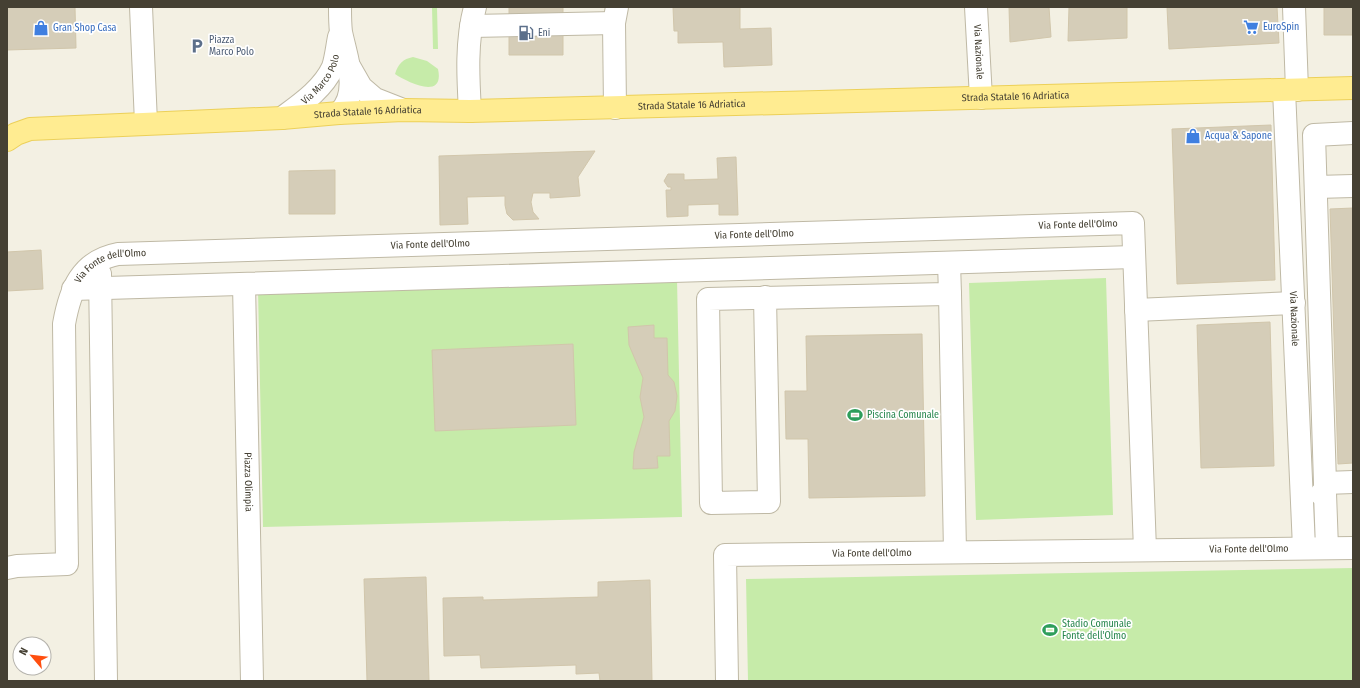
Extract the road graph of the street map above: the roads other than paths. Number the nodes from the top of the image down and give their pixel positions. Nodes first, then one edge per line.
1 (141, 7) edge
2 (340, 7) edge
3 (976, 7) edge
4 (1294, 7) edge
5 (615, 15) edge
6 (473, 16) edge
7 (341, 30) junction
8 (349, 65) junction
9 (1353, 88) edge
10 (1290, 90) junction
11 (980, 98) junction
12 (615, 108) junction
13 (403, 110) junction
14 (470, 111) junction
15 (339, 113) junction
16 (282, 118) junction
17 (7, 121) edge
18 (146, 124) junction
19 (30, 129) junction
20 (1353, 133) edge
21 (7, 140) edge
22 (1353, 186) edge
23 (1316, 187) junction
24 (1134, 257) junction
25 (100, 259) junction
26 (949, 263) junction
27 (706, 270) junction
28 (244, 284) junction
29 (73, 289) junction
30 (100, 289) junction
31 (1319, 290) junction
32 (950, 294) junction
33 (1293, 297) junction
34 (765, 298) junction
35 (708, 299) junction
36 (1136, 310) junction
37 (1353, 482) edge
38 (1325, 488) junction
39 (1302, 494) junction
40 (1304, 548) junction
41 (1327, 548) junction
42 (1353, 548) edge
43 (1145, 550) junction
44 (955, 552) junction
45 (7, 568) edge
46 (106, 681) edge
47 (252, 681) edge
48 (727, 681) edge

1 - 18 street
2 - 7 street, Via Marco Polo
3 - 11 street, Via Nazionale
4 - 10 street
5 - 6 street
5 - 12 street
6 - 14 street
7 - 8 street, Via Marco Polo
7 - 16 street, Via Marco Polo
8 - 13 street, Via Marco Polo
8 - 15 street, Via Marco Polo
9 - 10 main road, Strada Statale 16 Adriatica
10 - 11 main road, Strada Statale 16 Adriatica
10 - 33 street, Via Nazionale
11 - 12 main road, Strada Statale 16 Adriatica
12 - 14 main road, Strada Statale 16 Adriatica
13 - 14 main road, Strada Statale 16 Adriatica
13 - 15 main road, Strada Statale 16 Adriatica
15 - 16 main road, Strada Statale 16 Adriatica
16 - 18 main road, Strada Statale 16 Adriatica
17 - 19 main road
18 - 19 main road, Strada Statale 16 Adriatica
19 - 21 main road, Strada Statale 16 Adriatica
20 - 23 street
22 - 23 street
23 - 31 street
24 - 25 street, Via Fonte dell'Olmo
24 - 26 street, Via Fonte dell'Olmo
24 - 36 street, Via Fonte dell'Olmo
25 - 29 street, Via Fonte dell'Olmo
25 - 30 street
26 - 27 street, Via Fonte dell'Olmo
26 - 32 street
27 - 28 street, Via Fonte dell'Olmo
27 - 35 street
28 - 30 street, Via Fonte dell'Olmo
28 - 47 street, Piazza Olimpia
29 - 30 street, Via Fonte dell'Olmo
29 - 45 street
30 - 46 street
31 - 33 street
31 - 38 street
32 - 34 street
32 - 44 street
33 - 36 street
33 - 39 street, Via Nazionale
34 - 35 street
34 - 35 street
36 - 43 street, Via Fonte dell'Olmo
37 - 38 street
38 - 39 street
38 - 41 street
39 - 40 street, Via Nazionale
40 - 41 street, Via Fonte dell'Olmo
40 - 43 street, Via Fonte dell'Olmo
41 - 42 street, Via Fonte dell'Olmo
43 - 44 street, Via Fonte dell'Olmo
44 - 48 street, Via Fonte dell'Olmo

